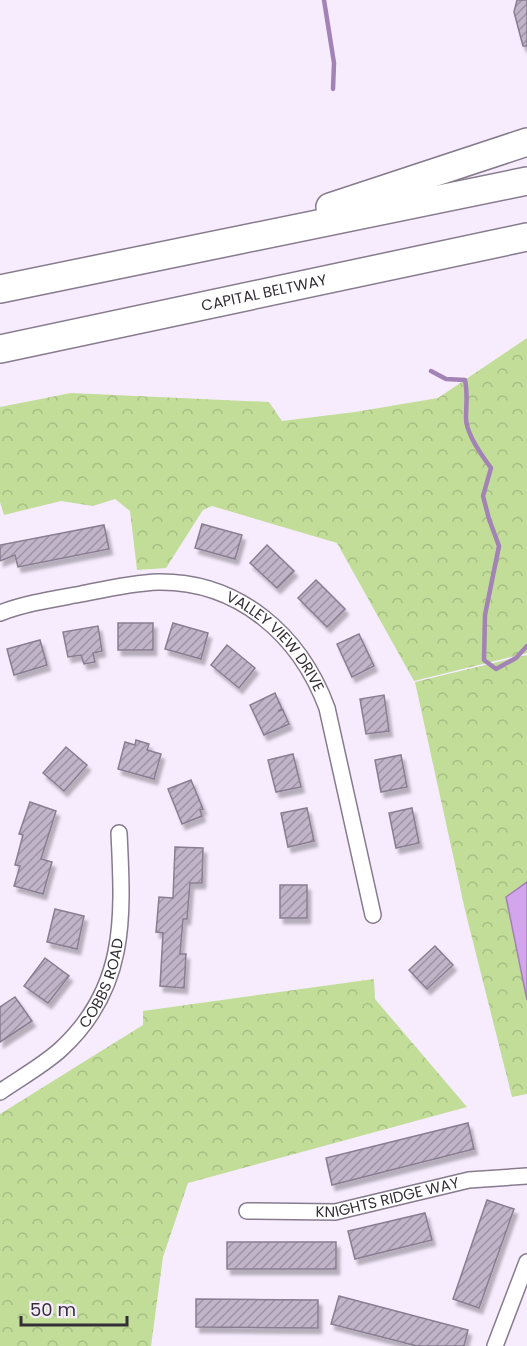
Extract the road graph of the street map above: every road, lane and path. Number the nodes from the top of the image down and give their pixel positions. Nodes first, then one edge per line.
1 (527, 142) edge
2 (527, 181) edge
3 (527, 237) edge
4 (527, 249) edge
5 (162, 257) junction
6 (380, 268) junction
7 (0, 289) edge
8 (0, 349) edge
9 (0, 613) edge
10 (119, 833) dead end
11 (373, 915) dead end
12 (0, 1092) edge
13 (527, 1176) edge
14 (247, 1211) dead end
15 (527, 1262) edge
16 (495, 1346) edge

1 - 5 highway
2 - 5 highway
3 - 6 highway, CAPITAL BELTWAY
4 - 6 highway
5 - 7 highway
6 - 8 highway, CAPITAL BELTWAY
9 - 11 street, VALLEY VIEW DRIVE
10 - 12 street, COBBS ROAD
13 - 14 street, KNIGHTS RIDGE WAY
15 - 16 street

